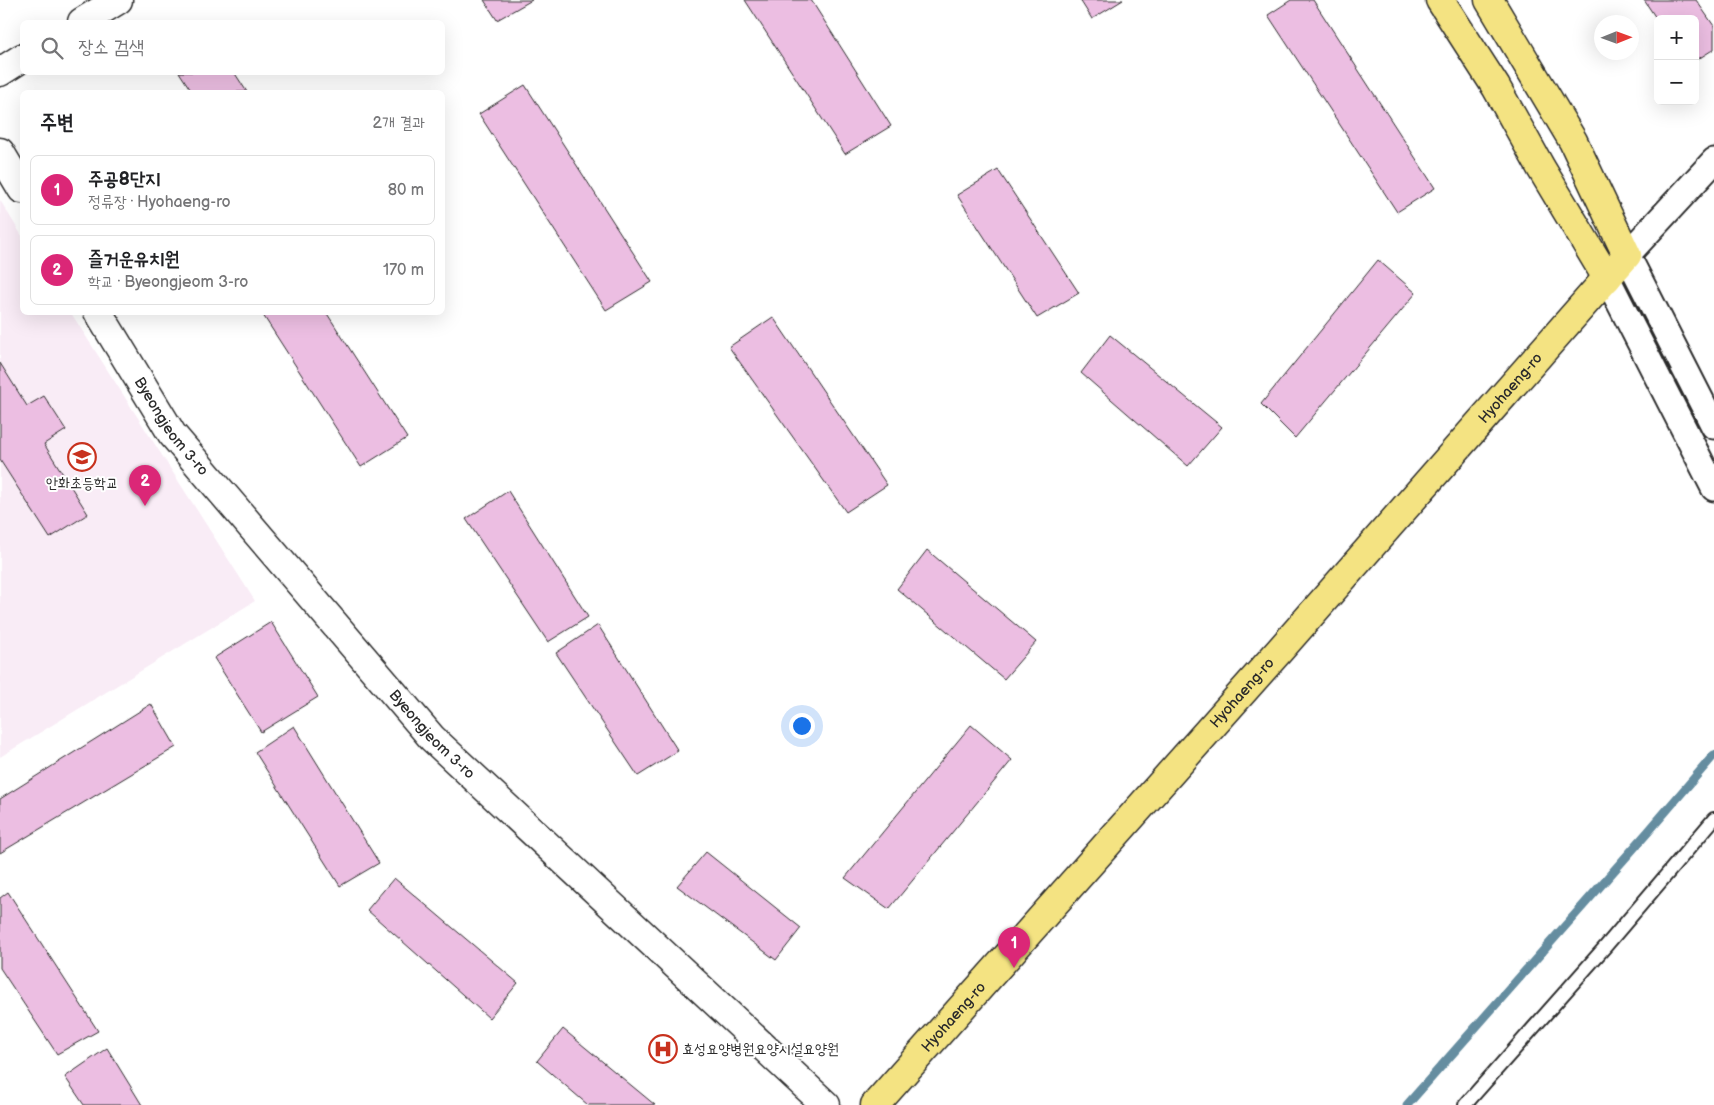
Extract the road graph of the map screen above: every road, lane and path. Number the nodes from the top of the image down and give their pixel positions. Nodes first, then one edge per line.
1 (118, 0) edge
2 (1440, 0) edge
3 (1489, 0) edge
4 (85, 20) edge
5 (20, 59) edge
6 (0, 72) edge
7 (0, 152) edge
8 (1714, 161) edge
9 (20, 186) edge
10 (1627, 255) junction
11 (1607, 278) junction
12 (100, 315) edge
13 (1714, 426) edge
14 (1714, 488) edge
15 (1714, 819) edge
16 (826, 1105) edge
17 (875, 1105) edge
18 (1465, 1105) edge

1 - 4 street
2 - 11 main road
3 - 10 main road
5 - 6 street
7 - 9 street
8 - 10 street
10 - 11 main road, Hyohaeng-ro
10 - 13 street
11 - 14 street
11 - 17 main road, Hyohaeng-ro
12 - 16 street, Byeongjeom 3-ro
15 - 18 lane

